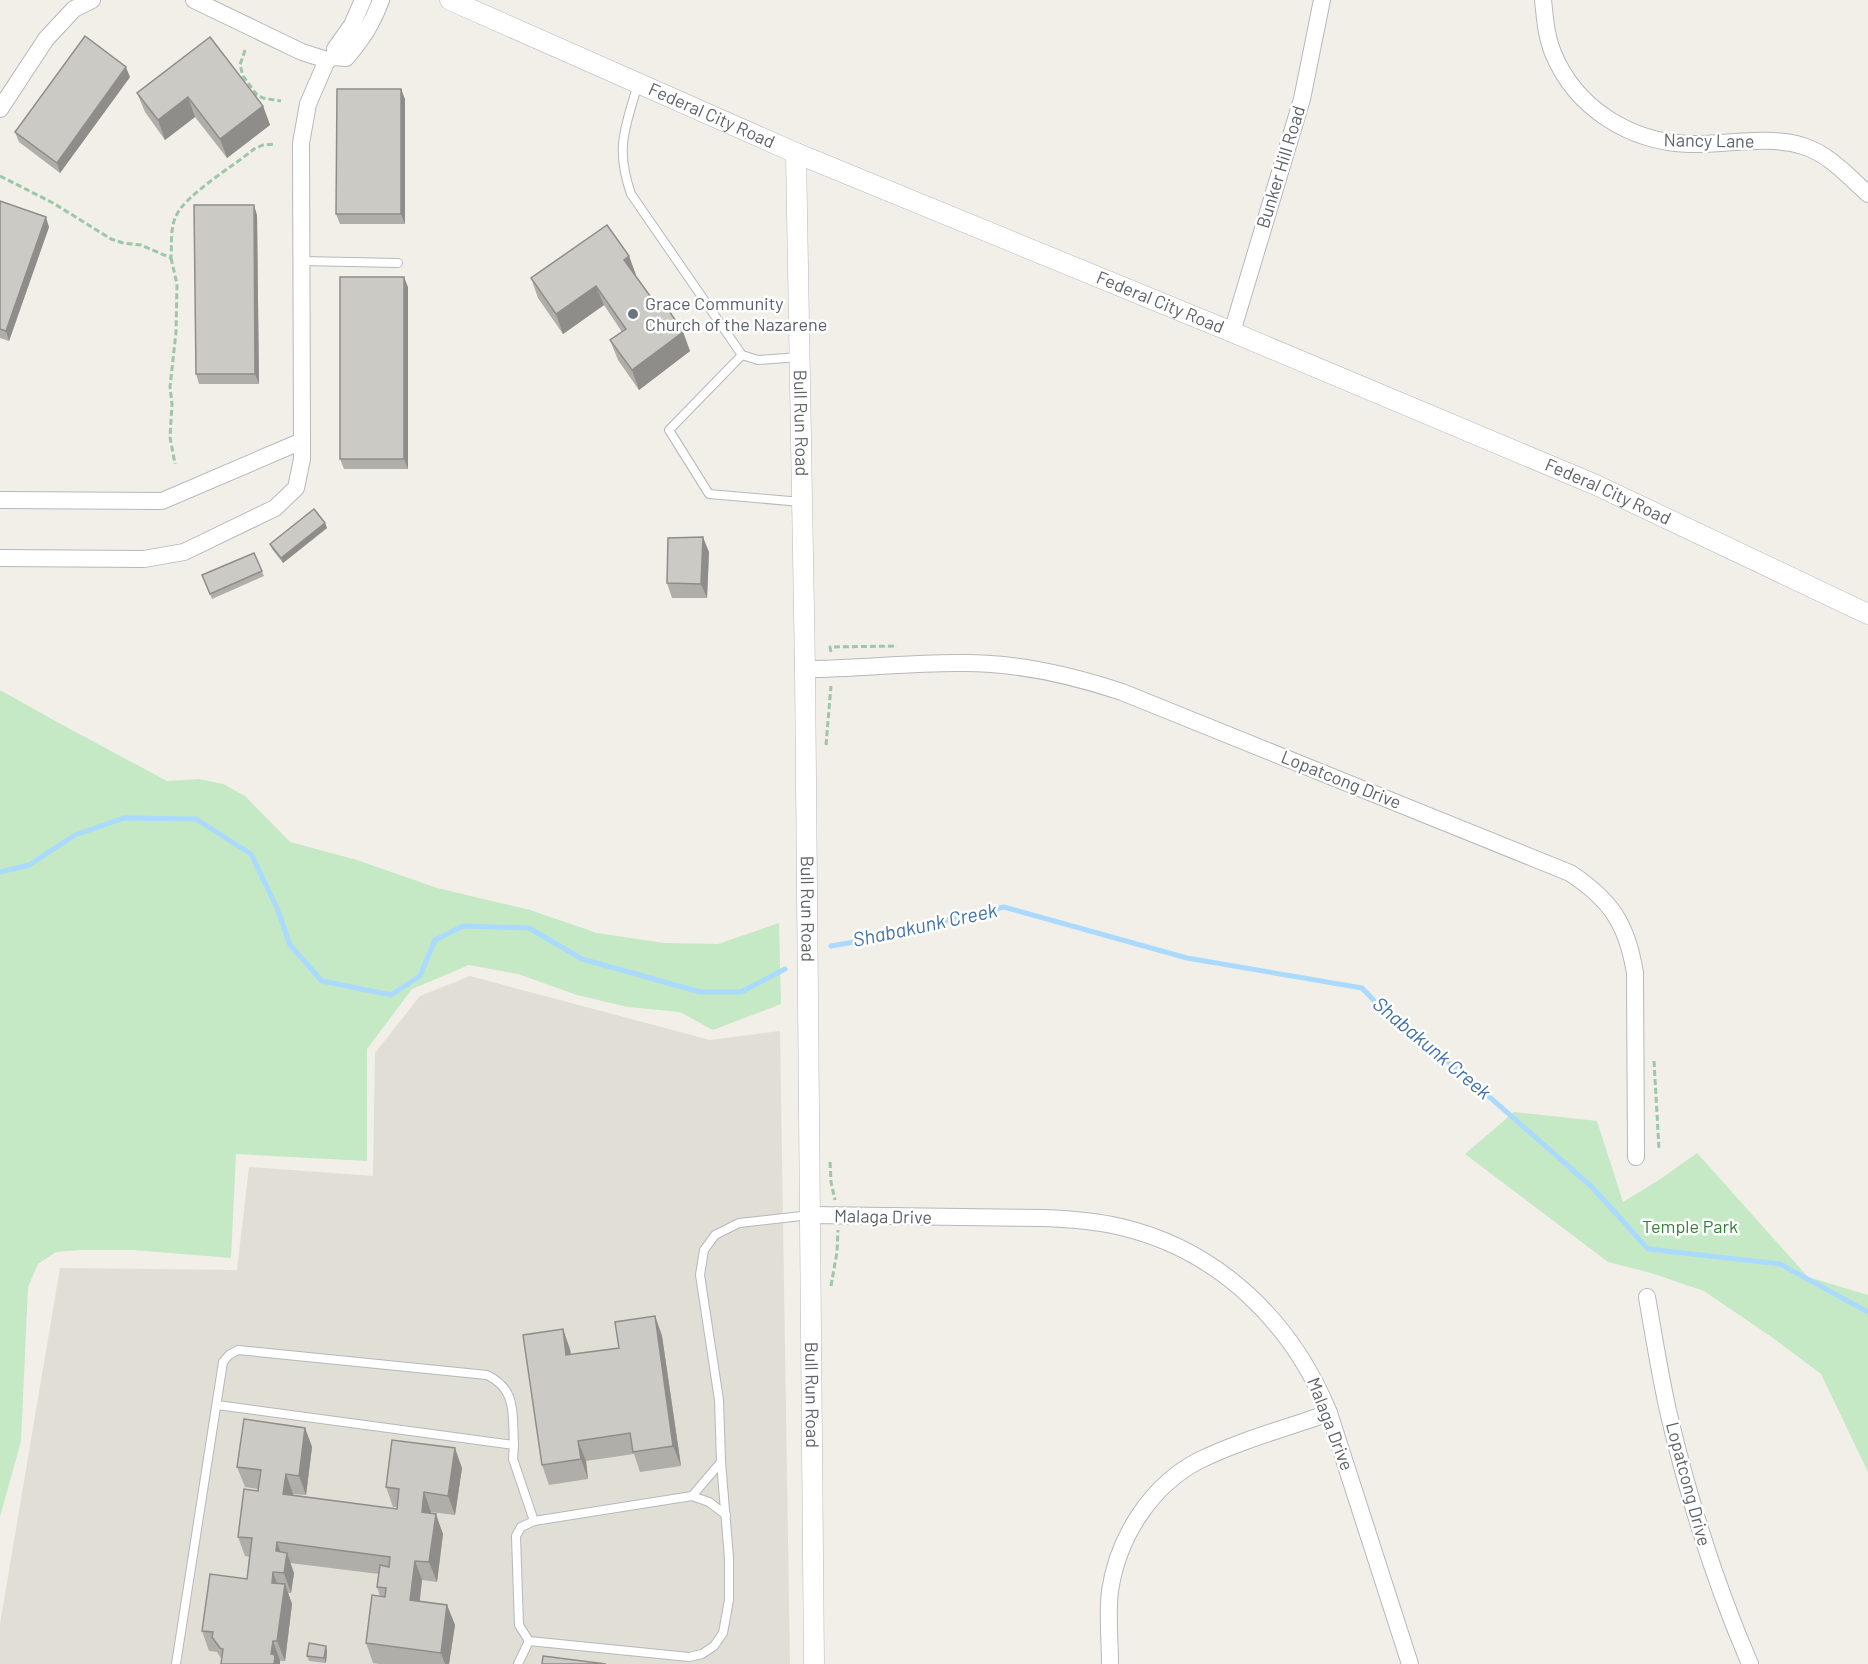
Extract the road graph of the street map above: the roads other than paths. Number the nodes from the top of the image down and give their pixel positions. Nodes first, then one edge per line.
1 (92, 0) edge
2 (194, 0) edge
3 (363, 0) edge
4 (381, 0) edge
5 (450, 0) edge
6 (1322, 0) edge
7 (1543, 0) edge
8 (331, 58) junction
9 (639, 84) junction
10 (0, 109) edge
11 (796, 153) junction
12 (1868, 194) edge
13 (303, 261) junction
14 (398, 263) dead end
15 (1232, 332) junction
16 (742, 355) junction
17 (800, 357) junction
18 (302, 441) junction
19 (0, 500) edge
20 (803, 502) junction
21 (0, 558) edge
22 (1868, 614) edge
23 (805, 669) junction
24 (1636, 1157) dead end
25 (810, 1215) junction
26 (1647, 1297) dead end
27 (217, 1405) junction
28 (1329, 1413) junction
29 (514, 1445) junction
30 (721, 1462) junction
31 (692, 1496) junction
32 (726, 1515) junction
33 (534, 1521) junction
34 (529, 1641) junction
35 (176, 1664) edge
36 (518, 1664) edge
37 (814, 1664) edge
38 (1110, 1664) edge
39 (1410, 1664) edge
40 (1750, 1664) edge

1 - 10 street
2 - 8 street
3 - 8 street
4 - 8 street
5 - 9 street, Federal City Road
6 - 15 street, Bunker Hill Road
7 - 12 street, Nancy Lane
8 - 13 street
9 - 11 street, Federal City Road
9 - 16 lane
11 - 15 street, Federal City Road
11 - 17 street, Bull Run Road
13 - 14 lane
13 - 18 street
15 - 22 street, Federal City Road
16 - 17 lane
16 - 20 lane
17 - 20 street, Bull Run Road
18 - 19 street
18 - 21 street
20 - 23 street, Bull Run Road
23 - 24 street, Lopatcong Drive
23 - 25 street, Bull Run Road
25 - 28 street, Malaga Drive
25 - 30 lane
25 - 37 street, Bull Run Road
26 - 40 street, Lopatcong Drive
27 - 29 lane
27 - 29 lane
27 - 35 lane
28 - 38 street
28 - 39 street, Malaga Drive
29 - 33 lane
30 - 31 lane
30 - 32 lane
31 - 32 lane
31 - 33 lane
32 - 34 lane
33 - 34 lane
34 - 36 lane

